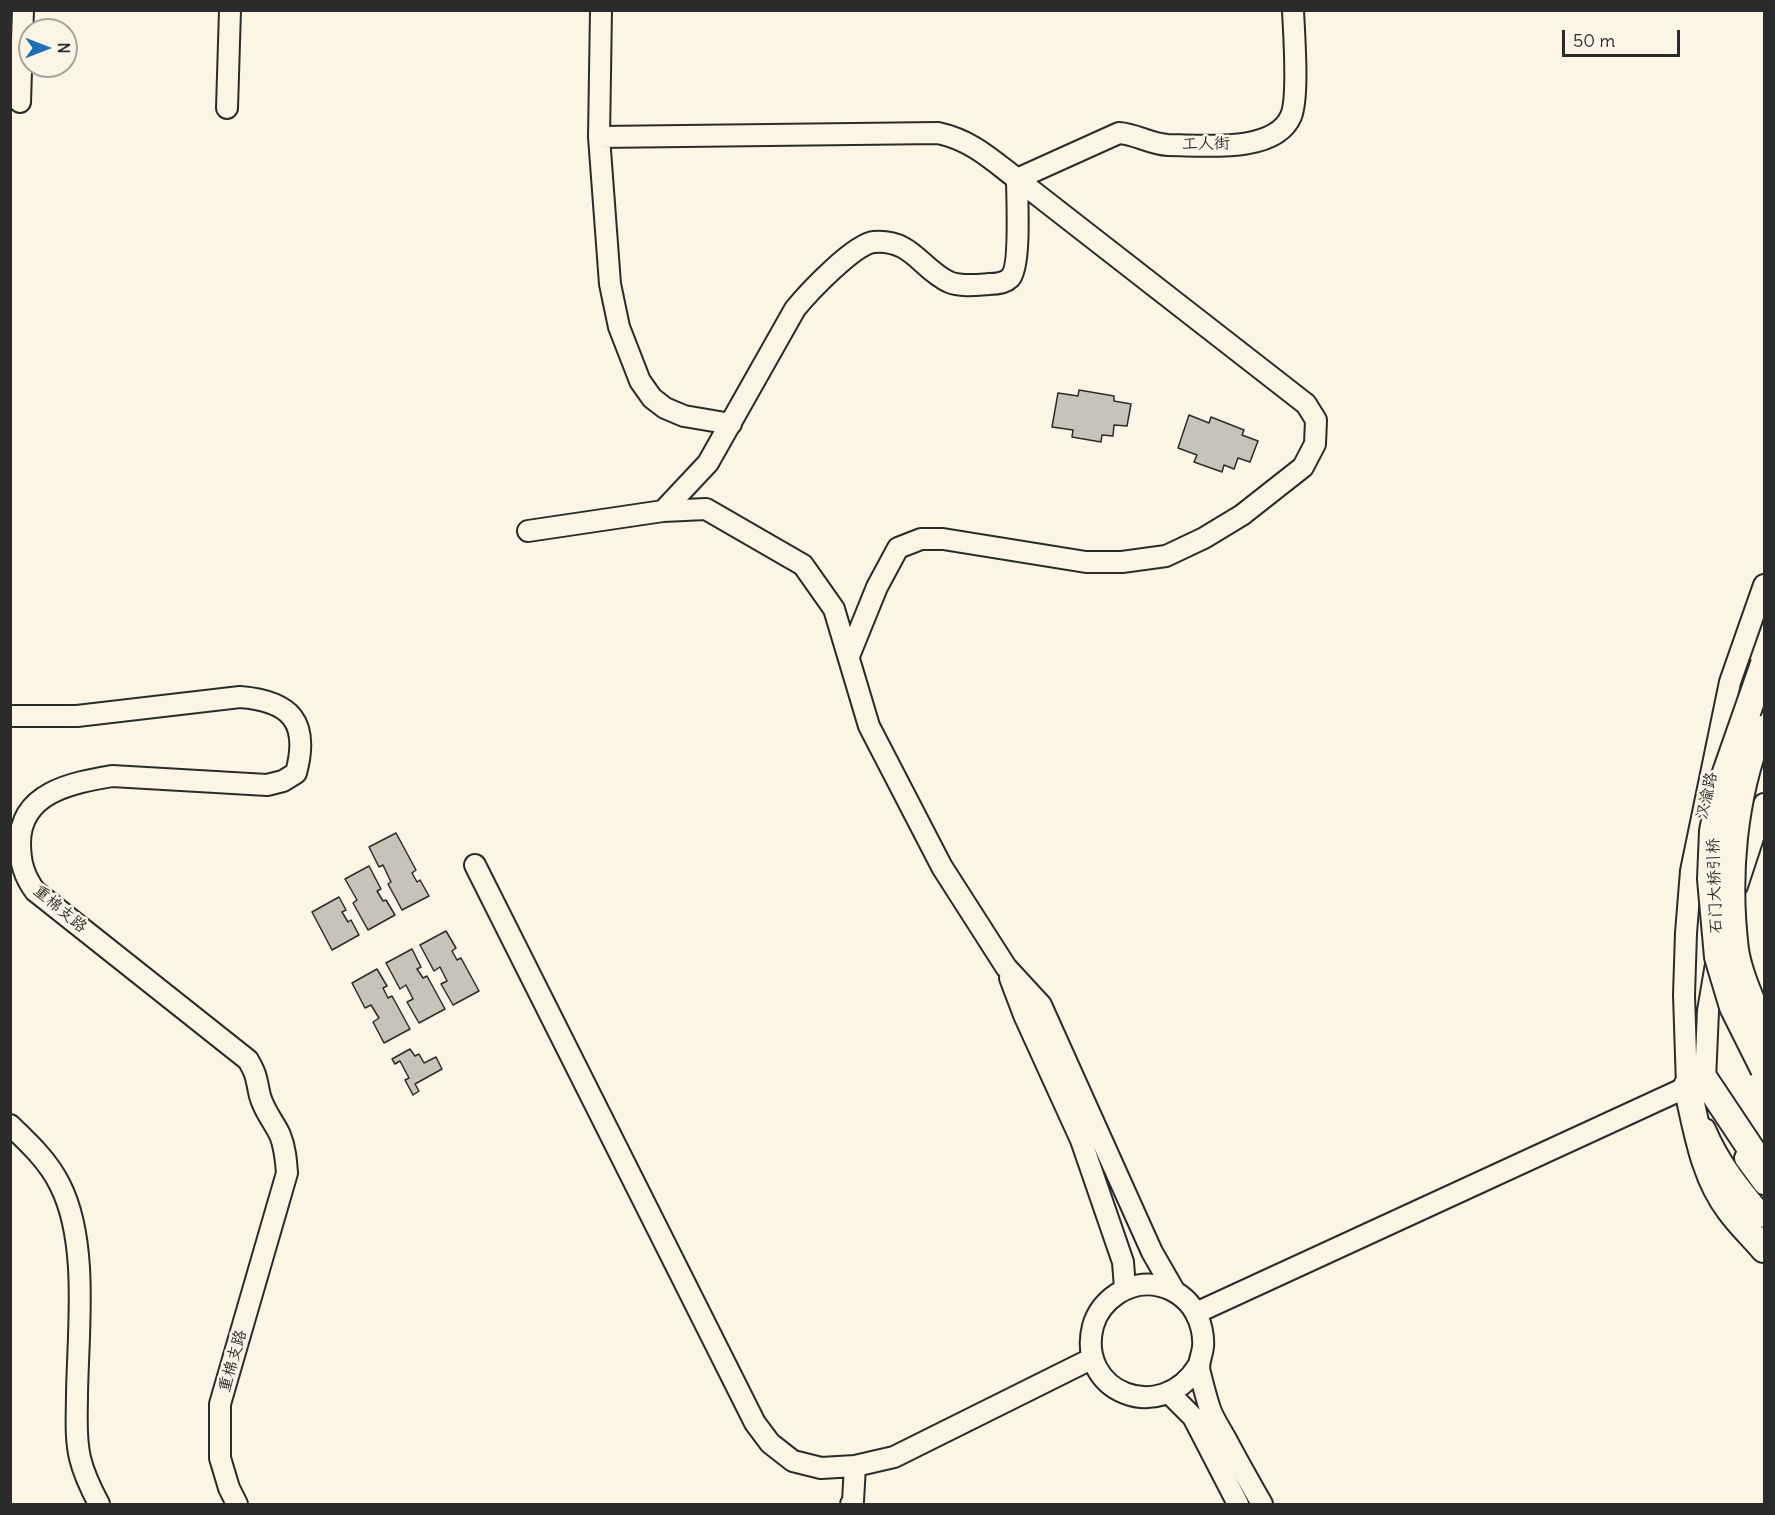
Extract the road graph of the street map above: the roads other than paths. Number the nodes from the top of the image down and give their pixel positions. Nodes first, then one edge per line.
1 (23, 10) edge
2 (230, 10) edge
3 (601, 10) edge
4 (1293, 10) edge
5 (20, 102) dead end
6 (227, 108) dead end
7 (599, 137) junction
8 (1017, 179) junction
9 (731, 424) junction
10 (663, 511) junction
11 (528, 531) dead end
12 (1764, 585) edge
13 (849, 656) junction
14 (1764, 664) edge
15 (10, 716) edge
16 (1764, 716) edge
17 (1764, 804) edge
18 (475, 865) dead end
19 (1006, 967) junction
20 (1764, 1031) edge
21 (1764, 1069) edge
22 (1696, 1083) junction
23 (10, 1125) edge
24 (1764, 1166) edge
25 (1764, 1184) edge
26 (1764, 1217) edge
27 (1764, 1249) edge
28 (1125, 1288) junction
29 (1175, 1292) junction
30 (1196, 1313) junction
31 (1093, 1358) junction
32 (1198, 1366) junction
33 (1169, 1393) junction
34 (855, 1466) junction
35 (99, 1504) edge
36 (237, 1504) edge
37 (851, 1504) edge
38 (1238, 1504) edge
39 (1262, 1504) edge

1 - 5 street
2 - 6 street
3 - 7 street
4 - 8 street, 工人街
7 - 8 street
7 - 9 street
8 - 9 street
8 - 13 street
9 - 10 street
10 - 11 street
10 - 13 street
12 - 22 street, 汉渝路
13 - 19 street
14 - 21 main road, 石门大桥引桥, bridge
15 - 36 street, 重棉支路
16 - 20 main road, 石门大桥引桥, bridge
17 - 22 street, 汉渝路
18 - 34 street
19 - 28 street
19 - 29 street
22 - 24 main road
22 - 25 street, 汉渝路
22 - 26 street
22 - 27 main road
22 - 30 street
23 - 35 street
28 - 29 street
28 - 31 street
29 - 30 street
30 - 32 street
31 - 33 street
31 - 34 street
32 - 33 street
32 - 39 street
33 - 38 street
34 - 37 street

